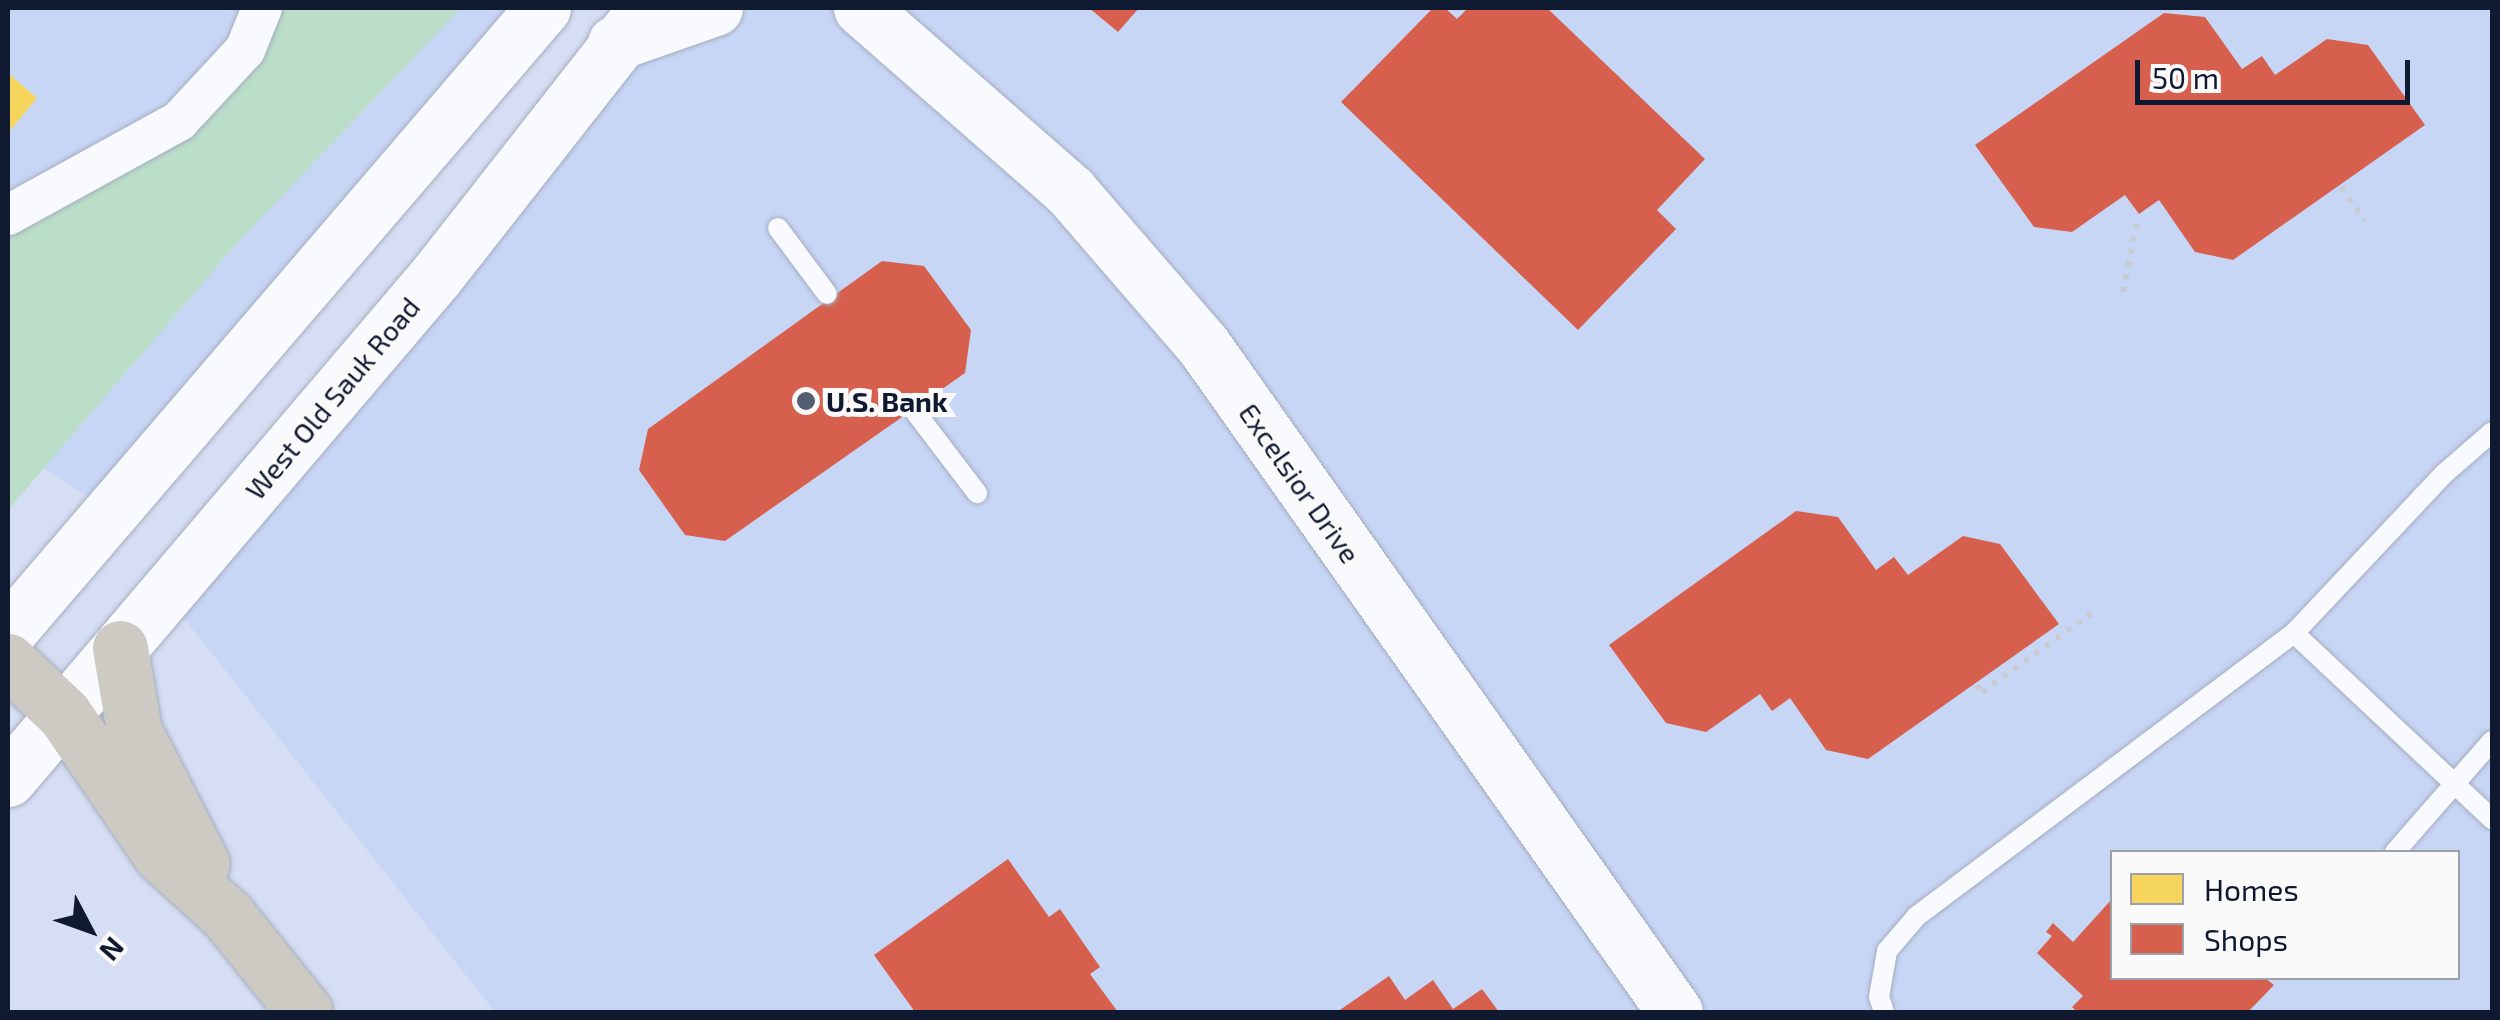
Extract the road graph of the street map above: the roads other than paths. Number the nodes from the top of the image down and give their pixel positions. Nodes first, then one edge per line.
1 (262, 8) edge
2 (543, 8) edge
3 (715, 8) edge
4 (821, 8) edge
5 (870, 16) edge
6 (630, 25) edge
7 (8, 215) edge
8 (778, 228) dead end
9 (827, 294) dead end
10 (916, 413) dead end
11 (2492, 432) edge
12 (977, 493) dead end
13 (8, 632) edge
14 (2294, 633) junction
15 (120, 648) junction
16 (8, 661) edge
17 (64, 714) junction
18 (2492, 741) edge
19 (8, 779) edge
20 (2454, 783) junction
21 (2492, 819) edge
22 (2396, 850) edge
23 (228, 916) junction
24 (305, 1012) edge
25 (1675, 1012) edge
26 (1884, 1012) edge

1 - 7 street
2 - 13 street
3 - 6 street
4 - 5 street
5 - 25 street, Excelsior Drive
6 - 15 street, West Old Sauk Road
8 - 9 lane
10 - 12 lane
11 - 14 lane
14 - 20 lane
14 - 26 lane
15 - 17 street, West Old Sauk Road
15 - 23 highway
16 - 17 highway
17 - 19 street, West Old Sauk Road
17 - 23 highway
18 - 20 lane
20 - 21 lane
20 - 22 lane
23 - 24 highway

